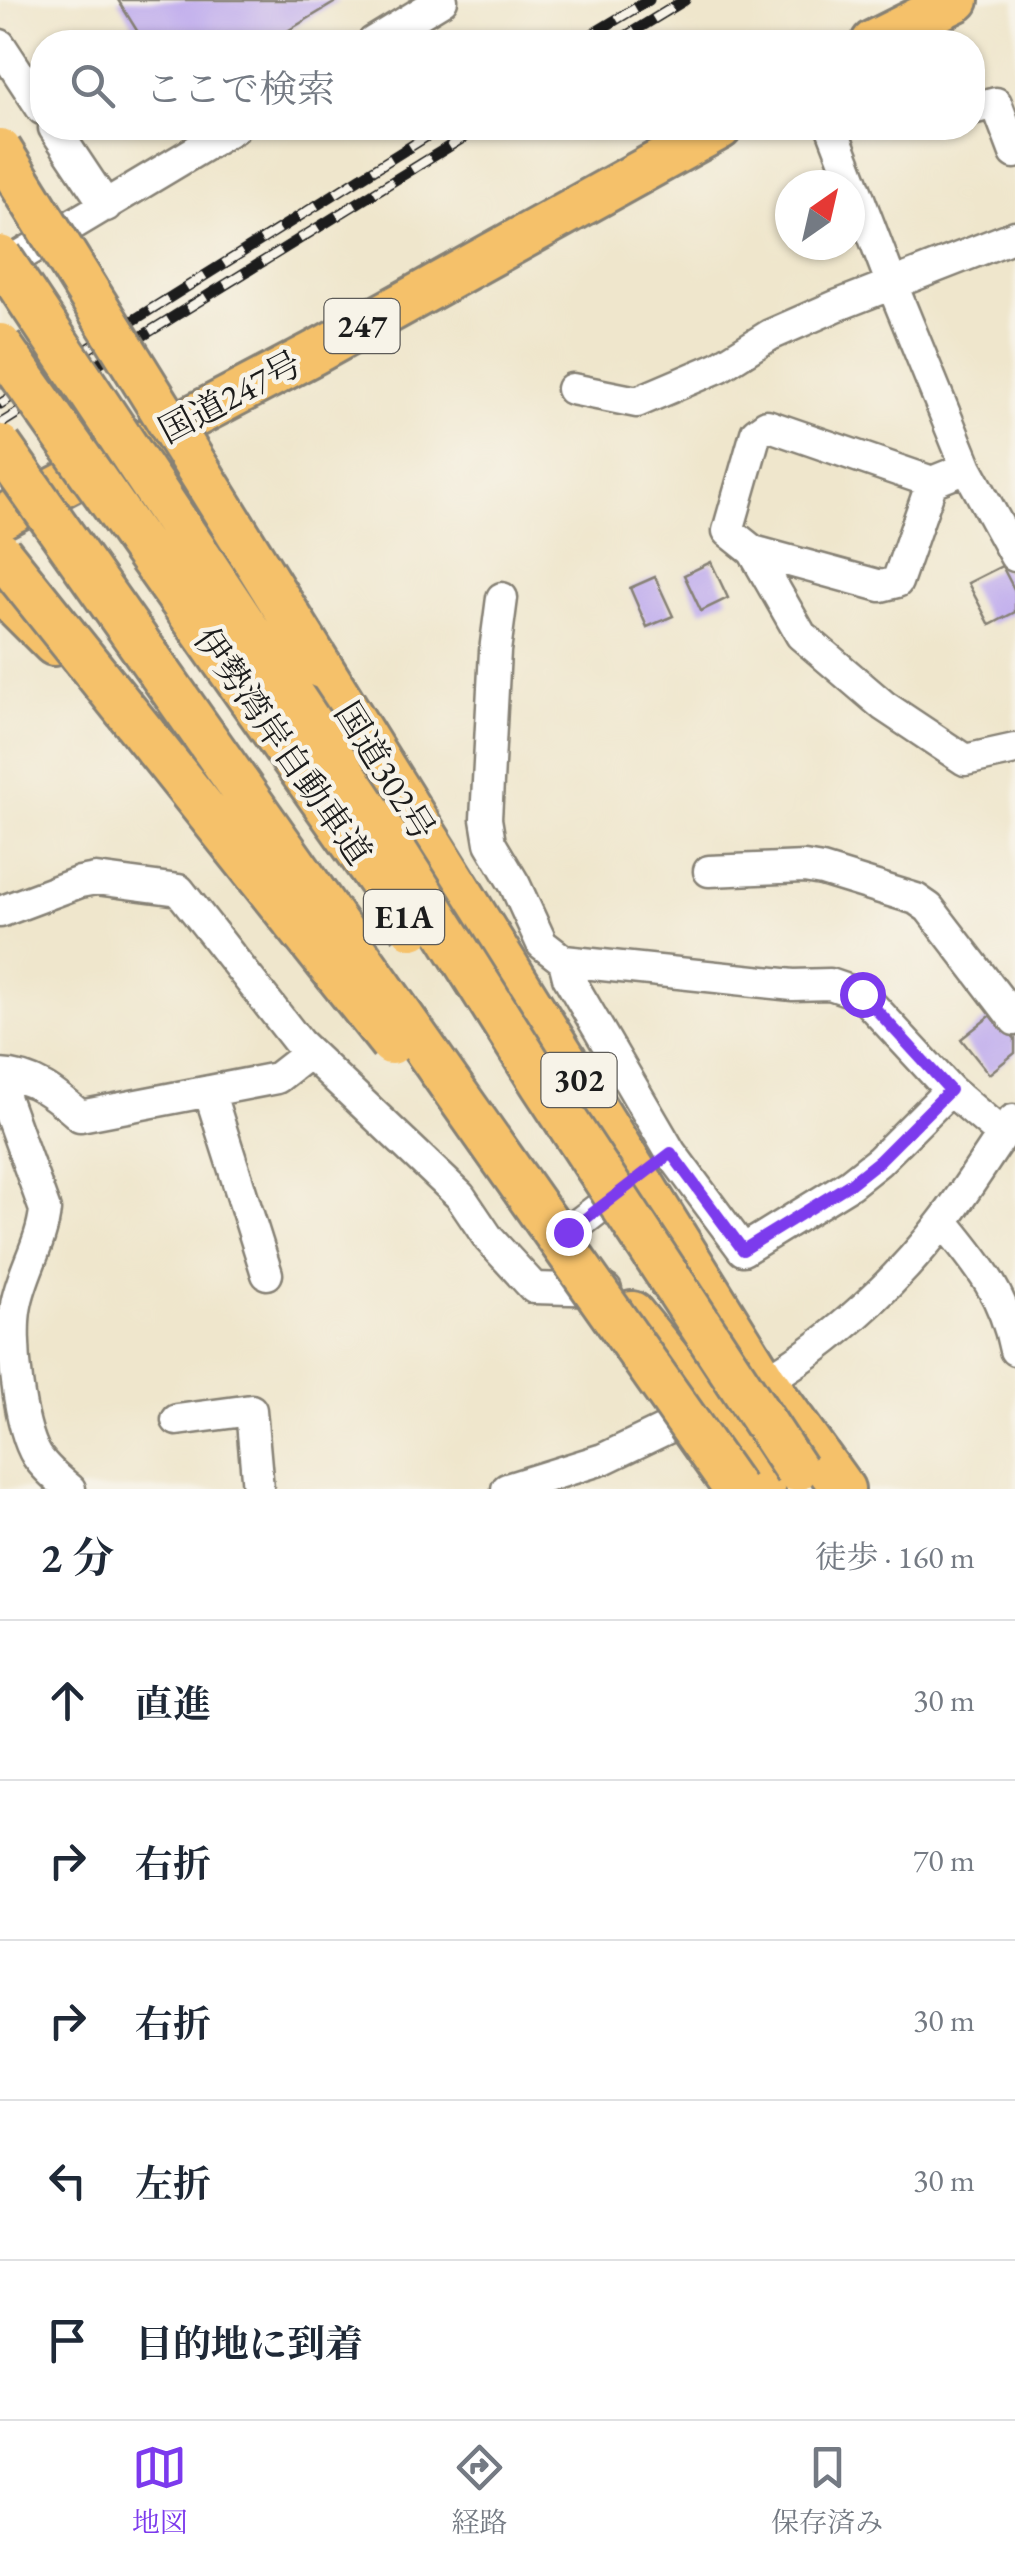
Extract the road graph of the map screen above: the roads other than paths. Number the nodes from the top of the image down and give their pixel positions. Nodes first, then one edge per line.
1 (442, 0) edge
2 (957, 0) edge
3 (393, 30) edge
4 (902, 30) edge
5 (0, 45) edge
6 (30, 91) edge
7 (985, 105) edge
8 (62, 140) edge
9 (214, 140) edge
10 (698, 140) edge
11 (837, 140) edge
12 (0, 150) edge
13 (1015, 153) edge
14 (106, 206) junction
15 (1015, 236) edge
16 (0, 257) edge
17 (0, 268) edge
18 (891, 282) junction
19 (0, 345) edge
20 (572, 388) dead end
21 (0, 446) edge
22 (968, 468) junction
23 (932, 482) junction
24 (0, 518) edge
25 (0, 551) edge
26 (754, 551) junction
27 (1015, 556) edge
28 (16, 592) edge
29 (502, 598) dead end
30 (1015, 750) edge
31 (709, 872) dead end
32 (0, 912) edge
33 (564, 961) junction
34 (1015, 1020) edge
35 (309, 1053) junction
36 (0, 1075) edge
37 (0, 1086) edge
38 (950, 1090) junction
39 (209, 1091) junction
40 (1009, 1126) edge
41 (656, 1165) junction
42 (944, 1221) junction
43 (568, 1232) junction
44 (268, 1274) dead end
45 (614, 1290) junction
46 (1015, 1350) edge
47 (766, 1381) junction
48 (696, 1413) junction
49 (177, 1420) dead end
50 (790, 1483) edge
51 (70, 1489) edge
52 (258, 1489) edge
53 (507, 1489) edge
54 (736, 1489) edge
55 (843, 1489) edge

1 - 3 street
2 - 4 highway
5 - 6 street
7 - 13 street
8 - 14 street
9 - 14 street
10 - 24 highway, 国道247号 / 247
11 - 18 street
12 - 41 highway, 国道302号 / 302, bridge
14 - 17 street
15 - 18 street
16 - 50 highway, bridge
18 - 20 street
18 - 22 street
19 - 50 highway, 伊勢湾岸自動車道 / E1A, bridge
21 - 48 highway, 伊勢湾岸自動車道 / E1A, bridge
22 - 23 street
22 - 27 street
23 - 26 street
23 - 26 street
25 - 28 highway, bridge
26 - 30 street
28 - 43 highway, 302, bridge
28 - 48 highway, bridge
29 - 33 street
31 - 34 street
32 - 35 street
33 - 38 street
33 - 41 street
35 - 39 street
35 - 45 street
36 - 39 street
37 - 51 street
38 - 40 street
38 - 41 street
39 - 44 street
40 - 42 street
41 - 43 street
41 - 47 highway, 国道302号 / 302
42 - 46 street
42 - 47 street
43 - 45 highway, 302
45 - 48 highway, 302
47 - 48 street
47 - 55 highway, 国道302号 / 302
48 - 50 highway, 302
48 - 53 street
48 - 54 highway, 伊勢湾岸自動車道 / E1A, bridge
49 - 52 street

